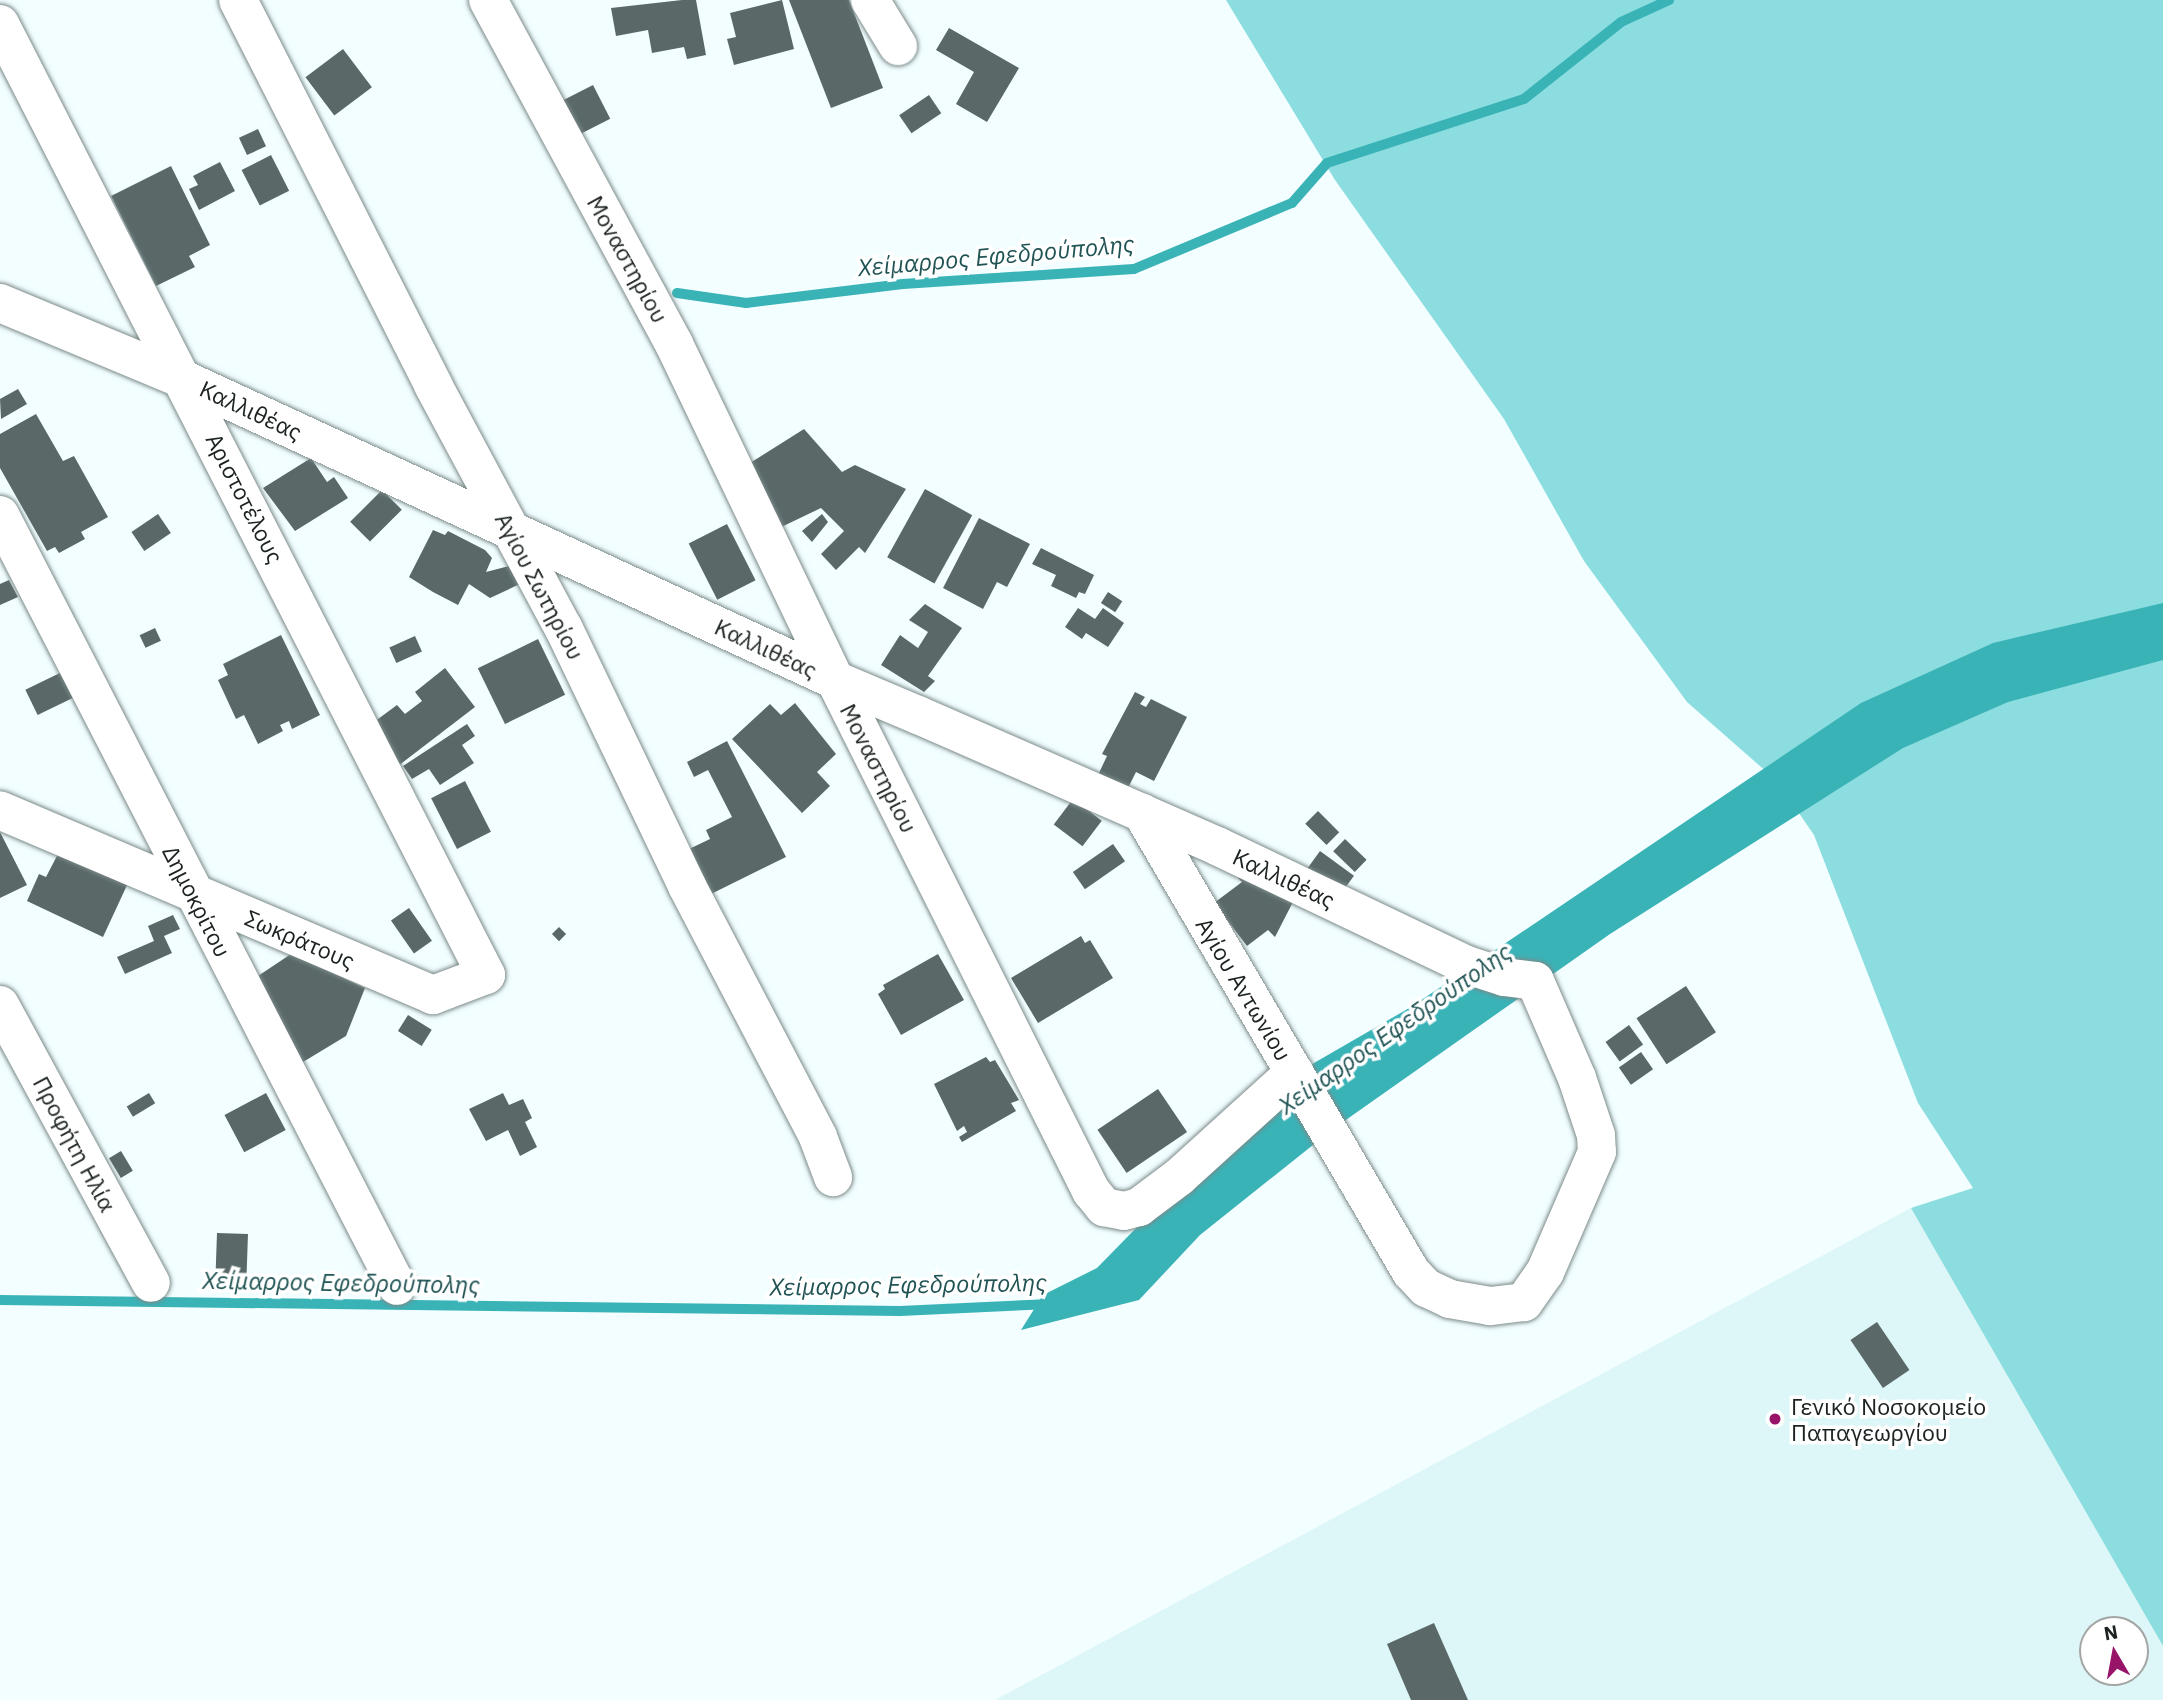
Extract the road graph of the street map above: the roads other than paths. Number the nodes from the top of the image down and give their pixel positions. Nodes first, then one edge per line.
1 (238, 0) edge
2 (488, 0) edge
3 (870, 0) edge
4 (0, 24) edge
5 (898, 46) dead end
6 (0, 303) edge
7 (184, 380) junction
8 (0, 515) edge
9 (510, 529) junction
10 (835, 680) junction
11 (0, 810) edge
12 (1142, 813) junction
13 (193, 893) junction
14 (485, 975) joint
15 (0, 1005) edge
16 (1294, 1072) junction
17 (832, 1177) dead end
18 (1411, 1272) joint
19 (150, 1283) dead end
20 (397, 1286) dead end

1 - 9 street, Αγίου Σωτηρίου
2 - 10 street, Μοναστηρίου
3 - 5 street
4 - 7 street, Αριστοτέλους
6 - 7 street, Καλλιθέας
7 - 9 street, Καλλιθέας
7 - 14 street, Αριστοτέλους
8 - 13 street, Δημοκρίτου
9 - 10 street, Καλλιθέας
9 - 17 street, Αγίου Σωτηρίου
10 - 12 street, Καλλιθέας
10 - 16 street, Μοναστηρίου
11 - 13 street, Σωκράτους
12 - 16 street, Αγίου Αντωνίου
12 - 18 street, Καλλιθέας
13 - 14 street, Σωκράτους
13 - 20 street, Δημοκρίτου
15 - 19 street, Προφήτη Ηλία
16 - 18 street, Αγίου Αντωνίου

